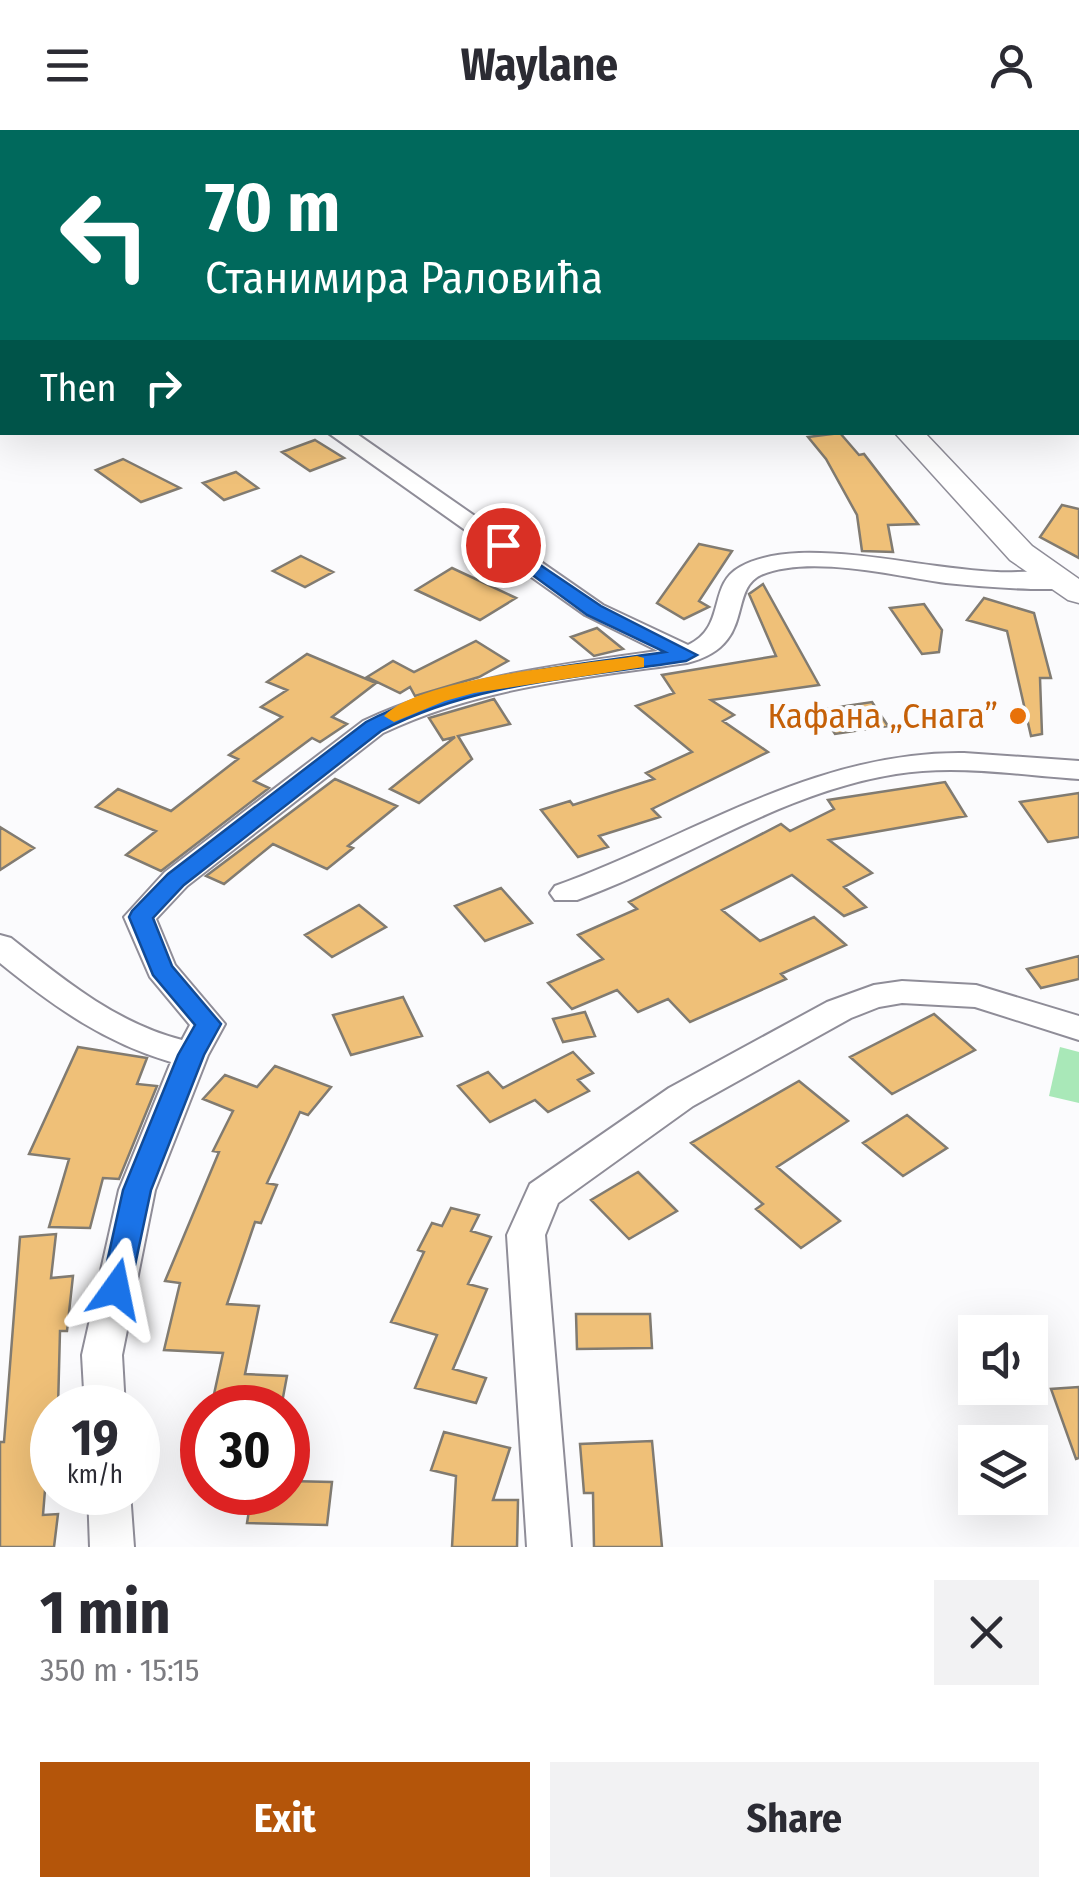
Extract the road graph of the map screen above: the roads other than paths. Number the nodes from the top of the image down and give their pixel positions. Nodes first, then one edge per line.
1 (343, 435) edge
2 (911, 435) edge
3 (1069, 587) edge
4 (686, 655) junction
5 (1079, 770) edge
6 (566, 893) dead end
7 (0, 946) edge
8 (1079, 1028) edge
9 (191, 1055) junction
10 (103, 1385) edge
11 (110, 1515) edge
12 (112, 1547) edge
13 (549, 1547) edge

1 - 4 street
2 - 3 street
3 - 4 street
4 - 9 street
5 - 6 street
7 - 9 street
8 - 13 street
9 - 10 street
11 - 12 street

